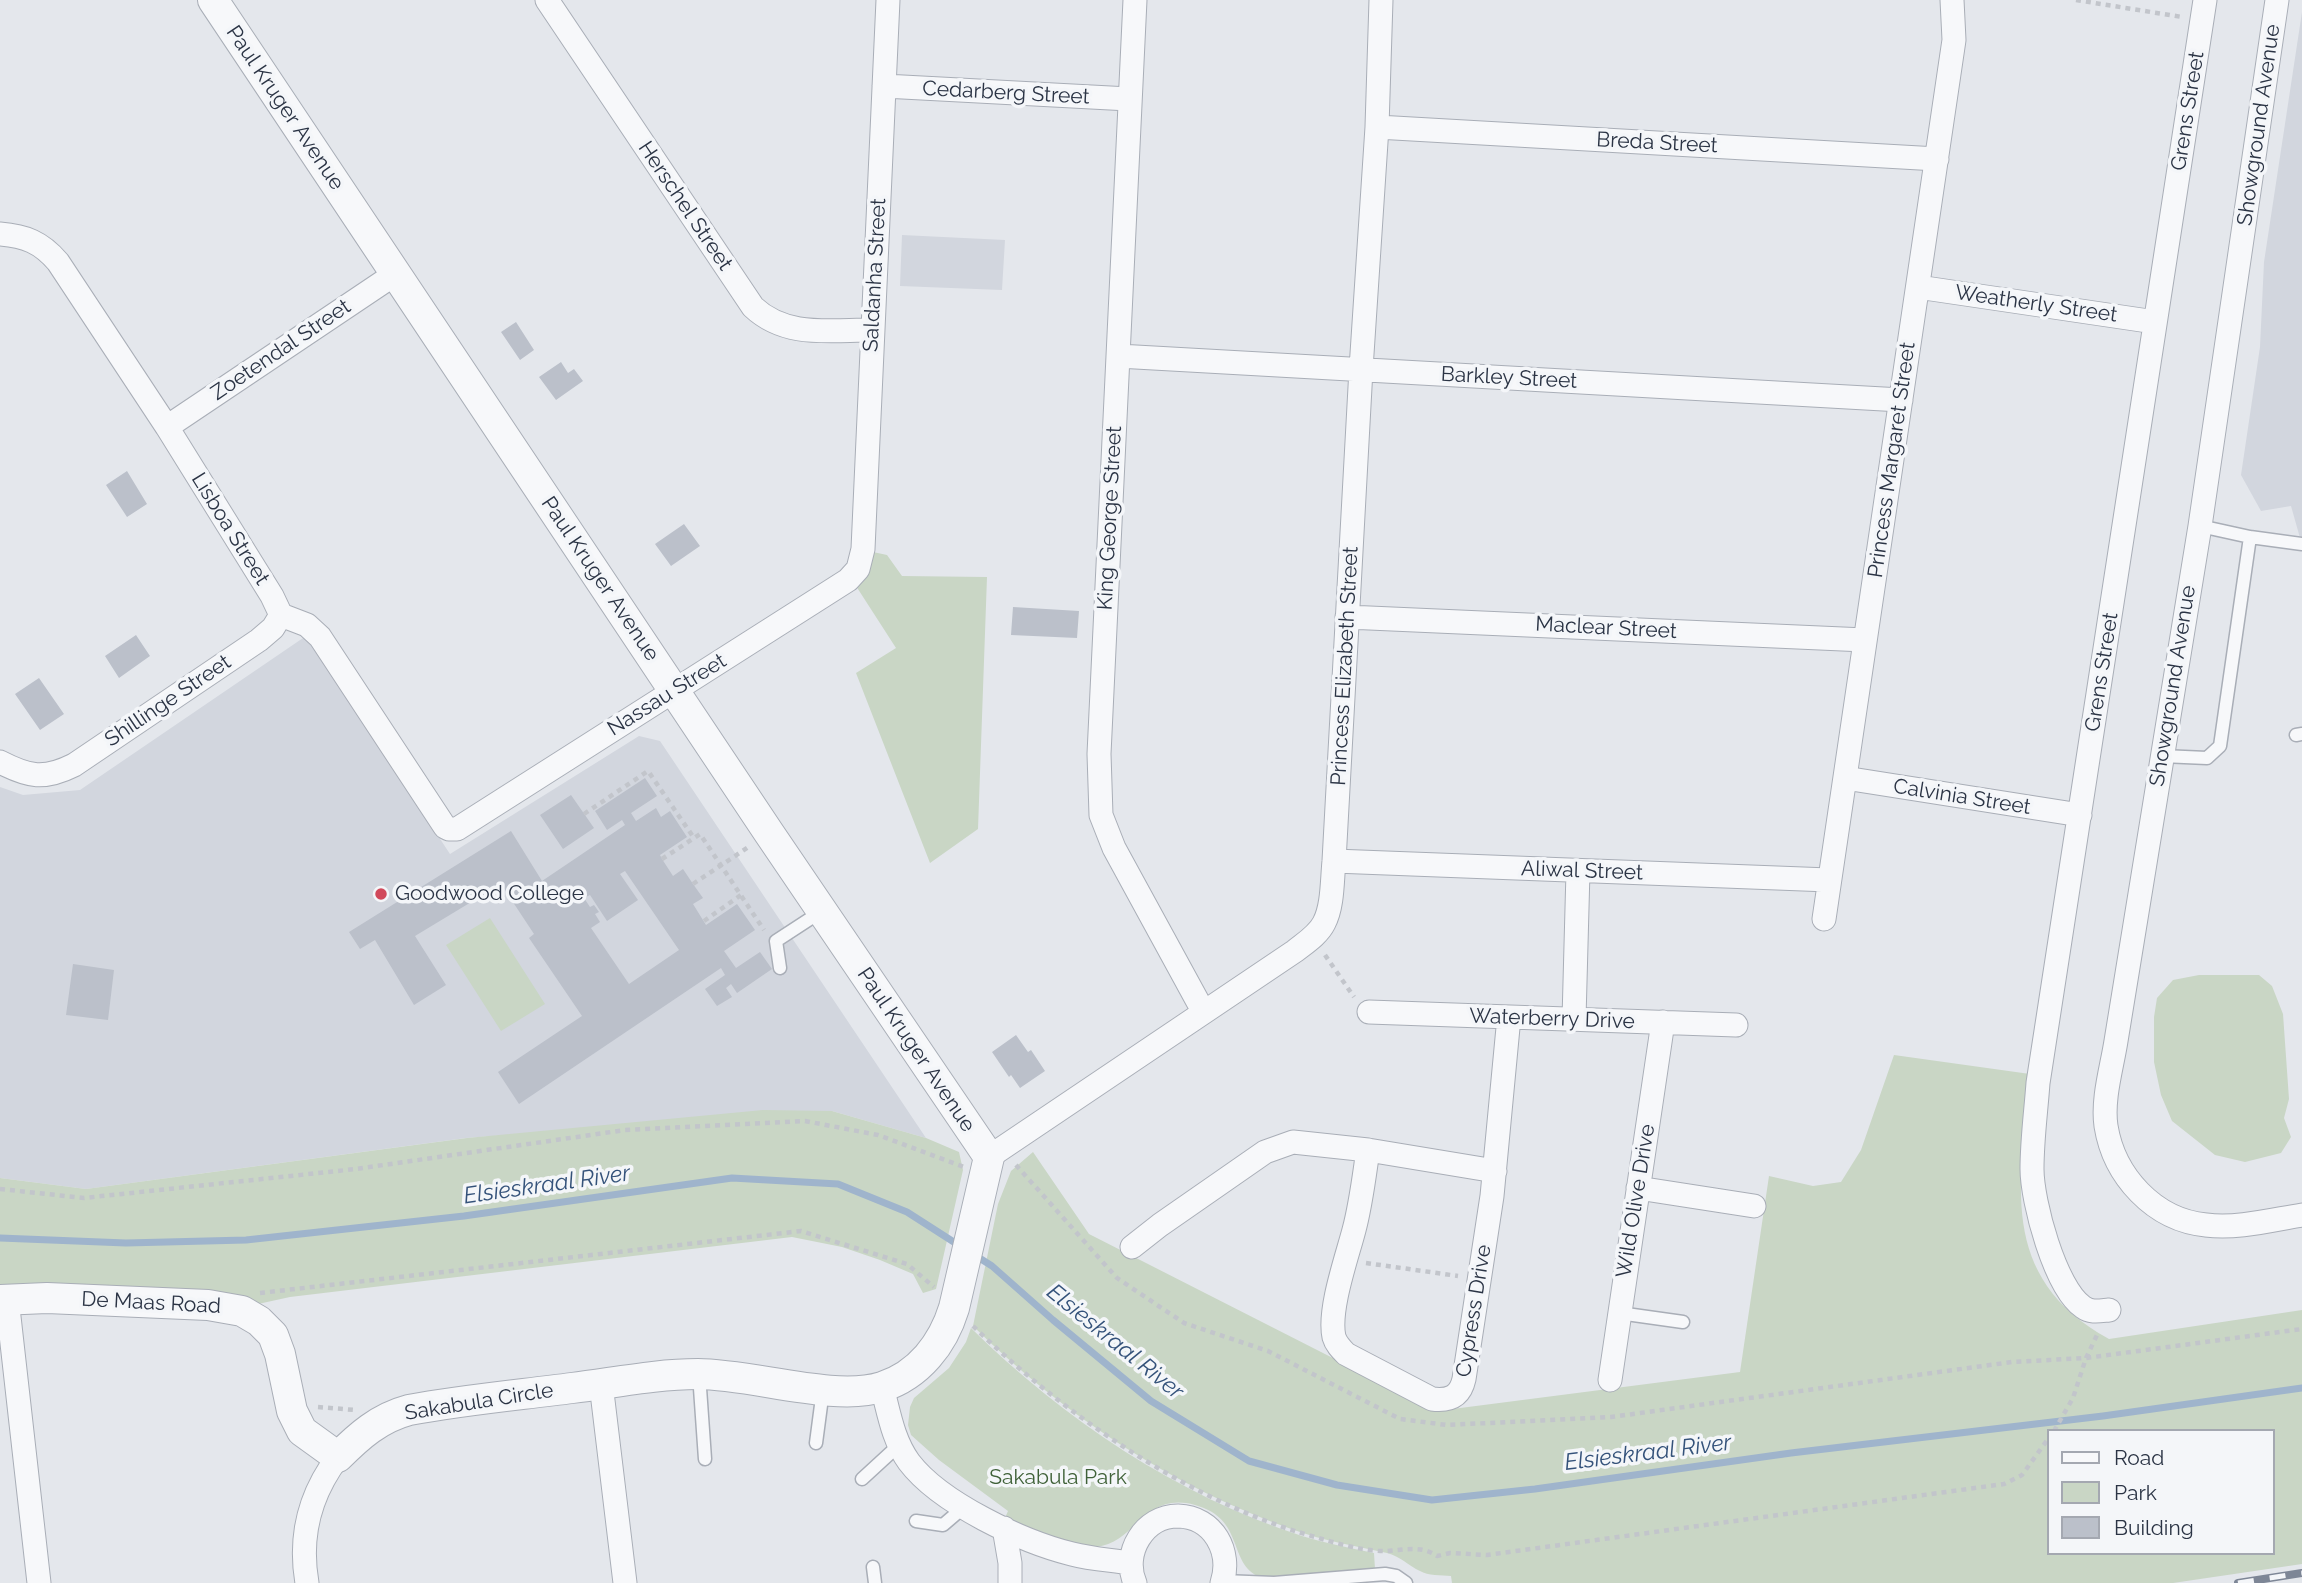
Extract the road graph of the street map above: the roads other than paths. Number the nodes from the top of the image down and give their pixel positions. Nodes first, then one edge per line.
1 (213, 0) edge
2 (547, 0) edge
3 (888, 0) edge
4 (1135, 0) edge
5 (1381, 0) edge
6 (1952, 0) edge
7 (2277, 0) edge
8 (2203, 10) edge
9 (884, 86) junction
10 (1129, 99) junction
11 (1377, 127) junction
12 (1937, 159) junction
13 (0, 234) edge
14 (396, 274) junction
15 (1918, 287) junction
16 (2155, 322) junction
17 (872, 330) junction
18 (1118, 356) junction
19 (1361, 369) junction
20 (1901, 400) junction
21 (167, 427) junction
22 (2200, 526) junction
23 (2250, 537) junction
24 (2302, 544) edge
25 (863, 549) joint
26 (281, 615) junction
27 (1347, 617) junction
28 (1865, 640) junction
29 (674, 691) junction
30 (2162, 757) junction
31 (0, 762) edge
32 (1845, 778) junction
33 (2080, 815) junction
34 (1334, 861) junction
35 (1578, 871) junction
36 (1829, 880) junction
37 (822, 911) junction
38 (1824, 919) dead end
39 (780, 968) dead end
40 (1203, 1011) junction
41 (1369, 1012) road end
42 (1509, 1017) junction
43 (1574, 1019) junction
44 (1663, 1022) junction
45 (1735, 1025) dead end
46 (1368, 1150) junction
47 (990, 1163) junction
48 (1495, 1171) junction
49 (1638, 1188) junction
50 (1754, 1206) dead end
51 (2302, 1215) edge
52 (1132, 1247) dead end
53 (3, 1299) edge
54 (2109, 1310) road end
55 (1619, 1313) junction
56 (1684, 1322) dead end
57 (699, 1374) junction
58 (1609, 1380) dead end
59 (601, 1384) junction
60 (882, 1387) junction
61 (823, 1389) junction
62 (816, 1443) dead end
63 (899, 1445) junction
64 (338, 1457) junction
65 (705, 1460) dead end
66 (862, 1479) dead end
67 (964, 1507) junction
68 (916, 1521) dead end
69 (1004, 1528) junction
70 (873, 1567) dead end
71 (1133, 1573) edge
72 (1307, 1581) edge
73 (1222, 1582) edge
74 (38, 1583) edge
75 (307, 1583) edge
76 (625, 1583) edge
77 (875, 1583) edge
78 (1010, 1583) edge
79 (1406, 1583) edge

1 - 14 street, Paul Kruger Avenue
2 - 17 street, Herschel Street
3 - 9 street, Saldanha Street
4 - 10 street, King George Street
5 - 11 street, Princess Elizabeth Street
6 - 12 street, Princess Margaret Street
7 - 22 street, Showground Avenue
8 - 16 street, Grens Street
9 - 10 street, Cedarberg Street
9 - 17 street, Saldanha Street
10 - 18 street, King George Street
11 - 12 street, Breda Street
11 - 19 street, Princess Elizabeth Street
12 - 15 street, Princess Margaret Street
13 - 21 street, Lisboa Street
14 - 21 street, Zoetendal Street
14 - 29 street, Paul Kruger Avenue
15 - 16 street, Weatherly Street
15 - 20 street, Princess Margaret Street
16 - 33 street, Grens Street
17 - 25 street, Saldanha Street
18 - 19 street, Barkley Street
18 - 40 street, King George Street
19 - 20 street, Barkley Street
19 - 27 street, Princess Elizabeth Street
20 - 28 street, Princess Margaret Street
21 - 26 street, Lisboa Street
22 - 23 lane
22 - 30 street, Showground Avenue
23 - 24 lane
23 - 30 lane
25 - 29 street, Nassau Street
26 - 29 street, Nassau Street
26 - 31 street, Shillinge Street
27 - 28 street, Maclear Street
27 - 34 street, Princess Elizabeth Street
28 - 32 street, Princess Margaret Street
29 - 37 street, Paul Kruger Avenue
30 - 51 street, Showground Avenue
32 - 33 street, Calvinia Street
32 - 36 street, Princess Margaret Street
33 - 54 street, Grens Street
34 - 35 street, Aliwal Street
34 - 40 street, Princess Elizabeth Street
35 - 36 street, Aliwal Street
35 - 43 street
36 - 38 street, Princess Margaret Street
37 - 39 lane
37 - 47 street, Paul Kruger Avenue
40 - 47 street, Princess Elizabeth Street
41 - 42 street, Waterberry Drive
42 - 43 street, Waterberry Drive
42 - 48 street, Cypress Drive
43 - 44 street, Waterberry Drive
44 - 45 street, Waterberry Drive
44 - 49 street, Wild Olive Drive
46 - 48 street
46 - 48 street, Cypress Drive
46 - 52 street
47 - 60 street, Sakabula Circle
49 - 50 street
49 - 55 street, Wild Olive Drive
53 - 64 street, De Maas Road
53 - 74 street
55 - 56 lane
55 - 58 street, Wild Olive Drive
57 - 59 street, Sakabula Circle
57 - 61 street, Sakabula Circle
57 - 65 lane
59 - 64 street, Sakabula Circle
59 - 76 street
60 - 61 street, Sakabula Circle
60 - 63 street
61 - 62 lane
63 - 66 lane
63 - 67 street
64 - 75 street, Sakabula Circle
67 - 68 lane
67 - 69 street
69 - 71 street
69 - 78 street
70 - 77 lane
71 - 73 street
72 - 73 lane
72 - 79 lane

